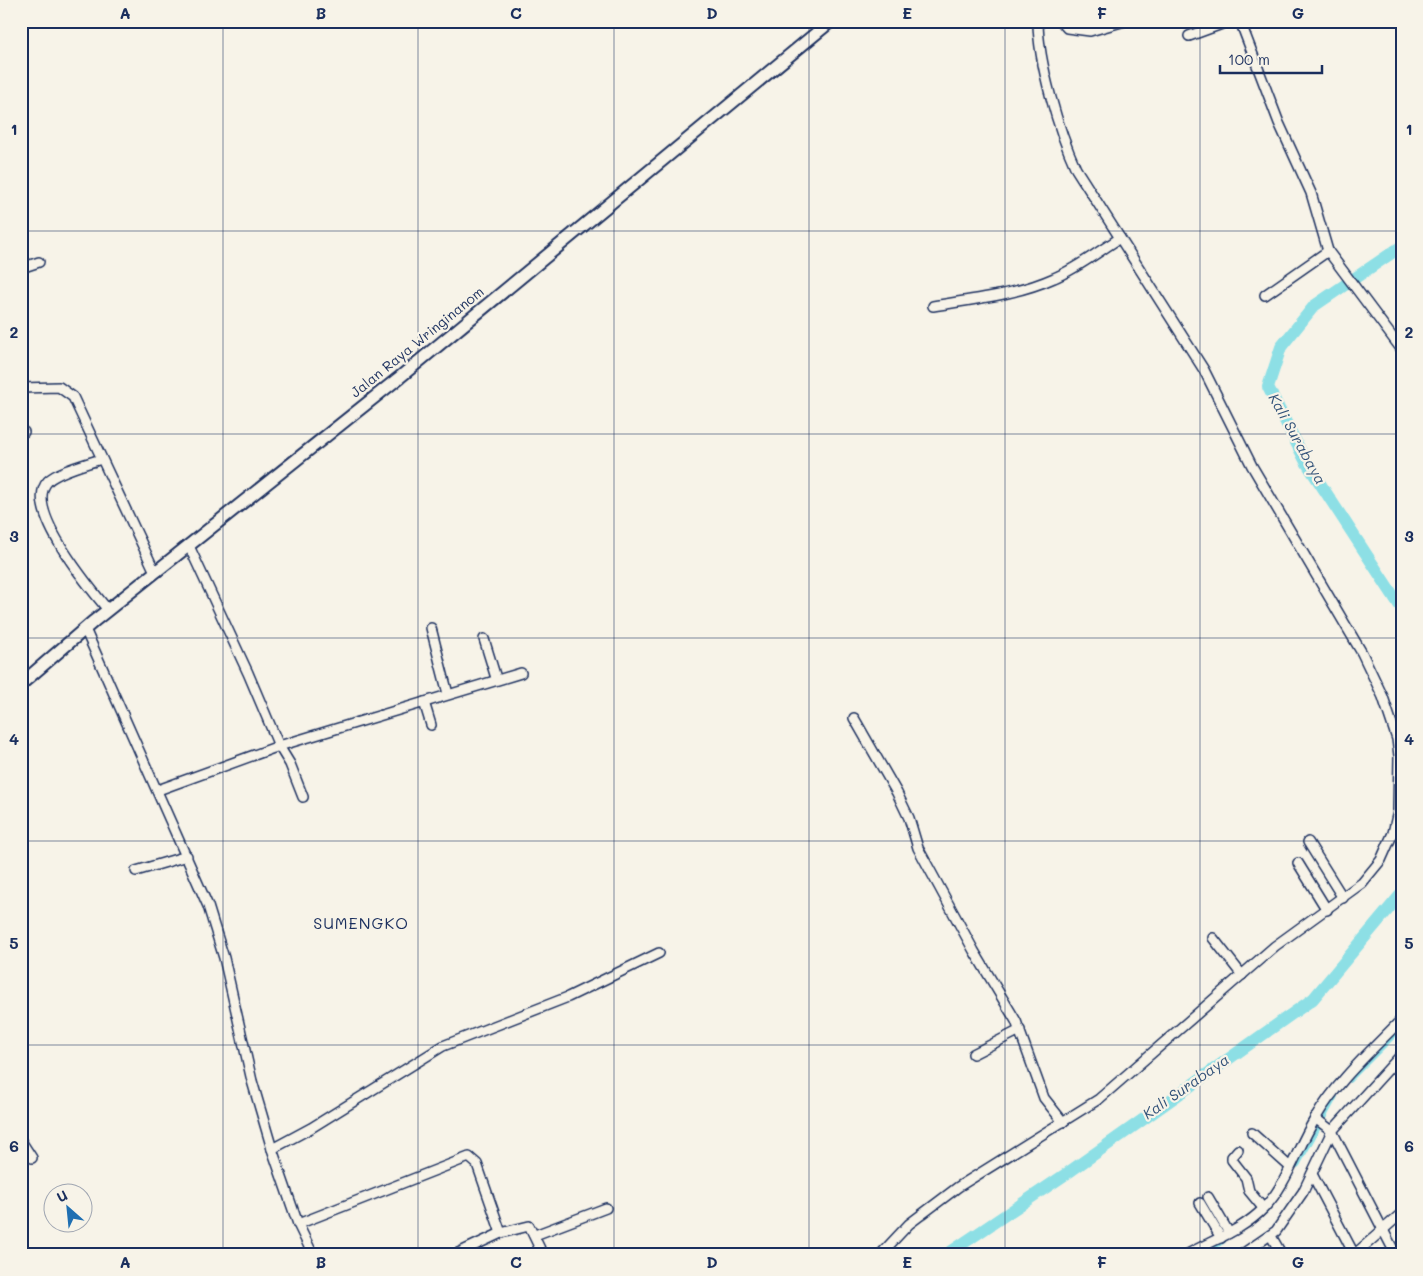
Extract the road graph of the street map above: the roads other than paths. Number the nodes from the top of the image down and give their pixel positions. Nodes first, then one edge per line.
1 (831, 21) edge
2 (1038, 21) edge
3 (1061, 21) edge
4 (1125, 21) edge
5 (1230, 21) edge
6 (1240, 21) edge
7 (1189, 36) dead end
8 (1120, 238) junction
9 (1328, 251) junction
10 (39, 262) dead end
11 (21, 268) edge
12 (1265, 295) dead end
13 (933, 306) dead end
14 (1402, 350) edge
15 (21, 388) edge
16 (101, 459) junction
17 (189, 546) junction
18 (155, 572) junction
19 (108, 610) junction
20 (431, 628) dead end
21 (85, 629) junction
22 (484, 639) dead end
23 (521, 673) dead end
24 (496, 678) junction
25 (21, 684) edge
26 (448, 694) junction
27 (424, 702) junction
28 (854, 718) dead end
29 (431, 725) dead end
30 (278, 746) junction
31 (158, 790) junction
32 (303, 797) dead end
33 (1308, 842) dead end
34 (187, 856) junction
35 (1298, 863) dead end
36 (136, 871) dead end
37 (1343, 898) junction
38 (1327, 910) junction
39 (1213, 938) dead end
40 (659, 953) dead end
41 (1242, 975) junction
42 (1402, 1019) edge
43 (1020, 1030) junction
44 (973, 1054) dead end
45 (1402, 1054) edge
46 (1316, 1119) junction
47 (1063, 1122) junction
48 (1331, 1129) junction
49 (1252, 1133) dead end
50 (21, 1141) edge
51 (272, 1149) junction
52 (1238, 1150) dead end
53 (32, 1158) dead end
54 (1290, 1167) junction
55 (1312, 1174) junction
56 (1208, 1197) dead end
57 (1200, 1203) dead end
58 (606, 1208) dead end
59 (1264, 1208) junction
60 (1402, 1213) edge
61 (298, 1224) junction
62 (1382, 1228) junction
63 (501, 1233) junction
64 (535, 1235) junction
65 (1225, 1235) junction
66 (1271, 1236) junction
67 (1204, 1250) edge
68 (313, 1255) edge
69 (454, 1255) edge
70 (543, 1255) edge
71 (880, 1255) edge
72 (1186, 1255) edge
73 (1241, 1255) edge
74 (1282, 1255) edge
75 (1354, 1255) edge
76 (1396, 1255) edge

1 - 17 main road, Jalan Raya Wringinanom
2 - 8 street
3 - 4 street
5 - 7 street
6 - 9 street
8 - 13 street
8 - 37 street
9 - 12 street
9 - 14 street
10 - 11 street
15 - 16 street
16 - 18 street
16 - 19 street
17 - 18 main road, Jalan Raya Wringinanom
17 - 30 street
18 - 19 main road, Jalan Raya Wringinanom
19 - 21 main road, Jalan Raya Wringinanom
20 - 26 street
21 - 25 main road, Jalan Raya Wringinanom
21 - 31 street
22 - 24 street
23 - 24 street
24 - 26 street
26 - 27 street
27 - 29 street
27 - 30 street
28 - 43 street
30 - 31 street
30 - 32 street
31 - 34 street
33 - 37 street
34 - 36 street
34 - 51 street
35 - 38 street
37 - 38 street
38 - 41 street
39 - 41 street
40 - 51 street
41 - 47 street
42 - 46 street
43 - 44 street
43 - 47 street
45 - 48 street
46 - 48 street
46 - 54 street
47 - 71 street
48 - 55 street
48 - 62 street
49 - 54 street
50 - 53 street
51 - 61 street
52 - 59 street
54 - 59 street
55 - 66 street
55 - 75 street
56 - 65 street
57 - 65 street
58 - 64 street
59 - 65 street
60 - 62 street
61 - 63 street
61 - 68 street
62 - 75 street
62 - 76 street
63 - 64 street
63 - 69 street
64 - 70 street
65 - 67 street
66 - 73 street
66 - 74 street
67 - 72 street

